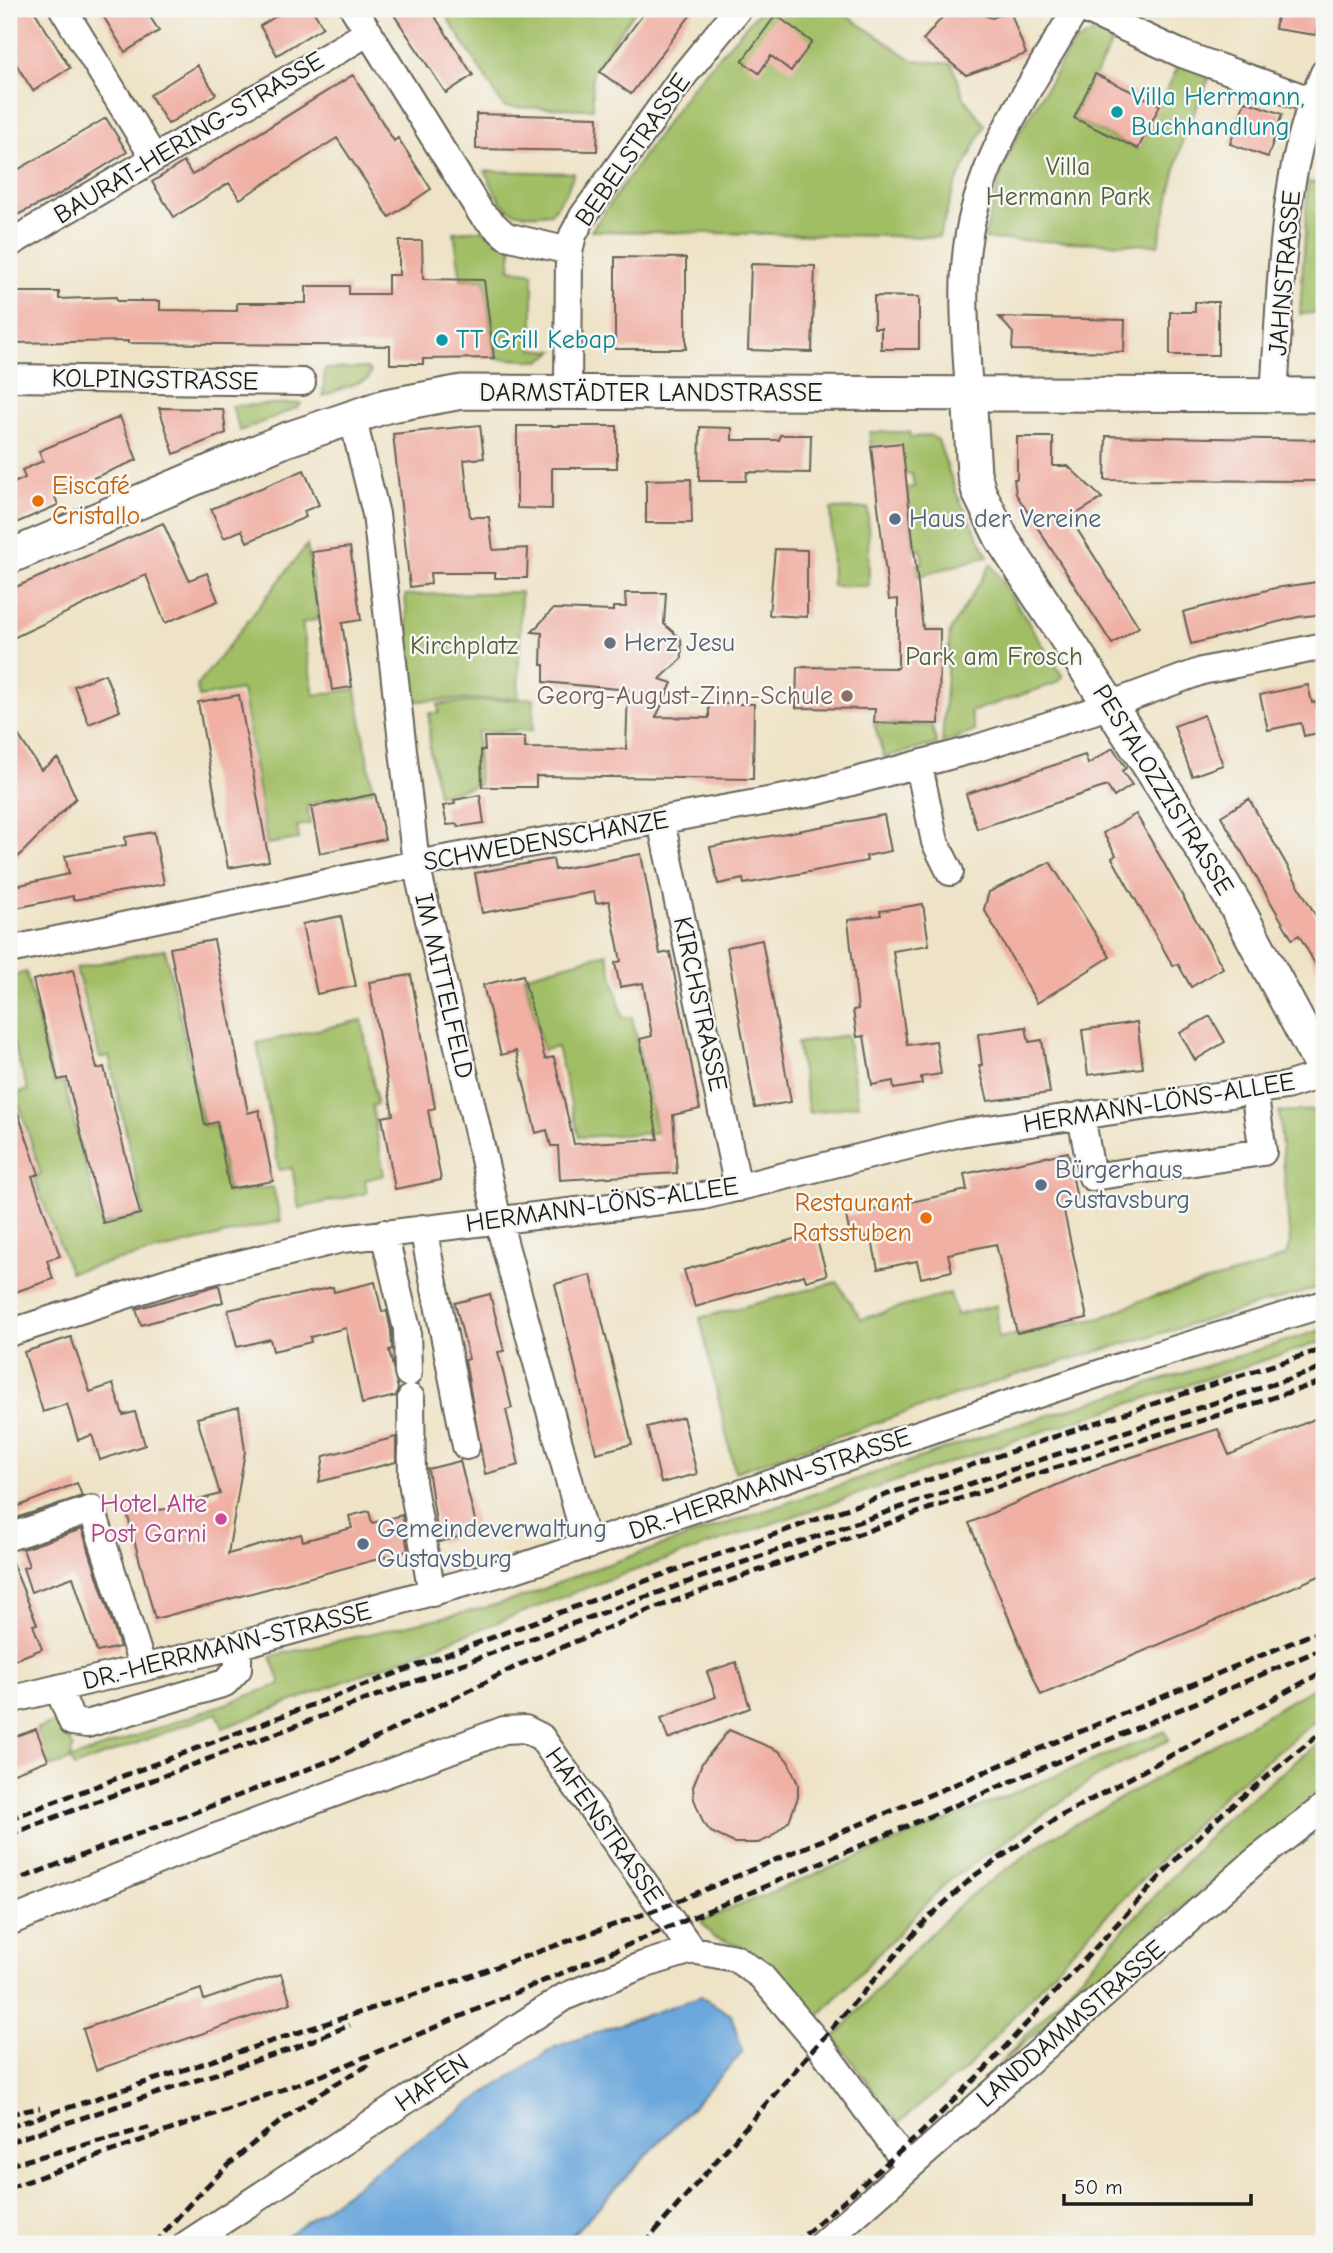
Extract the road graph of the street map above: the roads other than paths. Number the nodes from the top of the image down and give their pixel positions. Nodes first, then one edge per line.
1 (63, 9) edge
2 (354, 9) edge
3 (738, 9) edge
4 (1076, 9) edge
5 (1084, 9) edge
6 (369, 32) junction
7 (1324, 73) edge
8 (1318, 103) edge
9 (154, 158) junction
10 (9, 244) edge
11 (569, 251) junction
12 (9, 378) edge
13 (302, 382) dead end
14 (568, 391) junction
15 (969, 393) junction
16 (1274, 394) junction
17 (1324, 394) edge
18 (352, 415) junction
19 (9, 557) edge
20 (1324, 646) edge
21 (1109, 705) junction
22 (919, 766) junction
23 (661, 821) junction
24 (416, 864) junction
25 (950, 872) dead end
26 (9, 950) edge
27 (1324, 1072) edge
28 (1254, 1091) junction
29 (1081, 1115) junction
30 (738, 1188) junction
31 (498, 1220) junction
32 (423, 1228) junction
33 (384, 1233) junction
34 (1324, 1304) edge
35 (9, 1333) edge
36 (466, 1446) dead end
37 (9, 1537) edge
38 (587, 1546) junction
39 (432, 1593) junction
40 (238, 1645) junction
41 (143, 1668) junction
42 (58, 1688) junction
43 (9, 1700) edge
44 (1324, 1807) edge
45 (9, 1922) edge
46 (691, 1950) junction
47 (909, 2167) junction
48 (187, 2244) edge
49 (822, 2244) edge

1 - 9 street
2 - 6 street
3 - 11 street, BEBELSTRASSE
4 - 15 street
5 - 8 street
6 - 9 street, BAURAT-HERING-STRASSE
6 - 11 street
7 - 8 street, JAHNSTRASSE
8 - 16 street, JAHNSTRASSE
9 - 10 street, BAURAT-HERING-STRASSE
11 - 14 street, BEBELSTRASSE
12 - 13 street, KOLPINGSTRASSE
14 - 15 main road, DARMSTÄDTER LANDSTRASSE
14 - 18 main road, DARMSTÄDTER LANDSTRASSE
15 - 16 main road, DARMSTÄDTER LANDSTRASSE
15 - 21 main road, PESTALOZZISTRASSE
16 - 17 main road, DARMSTÄDTER LANDSTRASSE
18 - 19 main road, DARMSTÄDTER LANDSTRASSE
18 - 24 street, IM MITTELFELD
20 - 21 street, SCHWEDENSCHANZE
21 - 22 street, SCHWEDENSCHANZE
21 - 27 main road, PESTALOZZISTRASSE
22 - 23 street, SCHWEDENSCHANZE
22 - 25 street
23 - 24 street, SCHWEDENSCHANZE
23 - 30 street, KIRCHSTRASSE
24 - 26 street, SCHWEDENSCHANZE
24 - 31 street, IM MITTELFELD
27 - 28 street, HERMANN-LÖNS-ALLEE
28 - 29 street, HERMANN-LÖNS-ALLEE
28 - 29 street
29 - 30 street, HERMANN-LÖNS-ALLEE
30 - 31 street, HERMANN-LÖNS-ALLEE
31 - 32 street, HERMANN-LÖNS-ALLEE
31 - 38 street, IM MITTELFELD
32 - 33 street, HERMANN-LÖNS-ALLEE
32 - 36 street
33 - 35 street, HERMANN-LÖNS-ALLEE
33 - 39 street
34 - 38 street, DR.-HERRMANN-STRASSE
37 - 41 street
38 - 39 street, DR.-HERRMANN-STRASSE
39 - 40 street, DR.-HERRMANN-STRASSE
40 - 41 street, DR.-HERRMANN-STRASSE
40 - 42 street
41 - 42 street, DR.-HERRMANN-STRASSE
42 - 43 street, DR.-HERRMANN-STRASSE
44 - 47 street, LANDDAMMSTRASSE
45 - 46 street, HAFENSTRASSE
46 - 47 street
46 - 48 street, HAFEN
47 - 49 street, LANDDAMMSTRASSE

